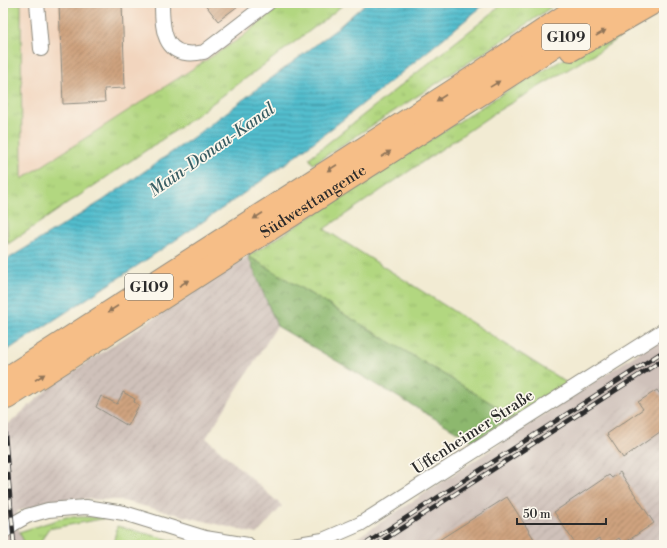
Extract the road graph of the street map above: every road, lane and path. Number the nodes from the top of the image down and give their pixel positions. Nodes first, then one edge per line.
1 (37, 3) edge
2 (162, 3) edge
3 (268, 3) edge
4 (564, 3) edge
5 (584, 3) edge
6 (618, 3) edge
7 (653, 3) edge
8 (42, 49) dead end
9 (486, 69) junction
10 (515, 72) junction
11 (664, 330) edge
12 (3, 532) edge
13 (248, 545) edge
14 (293, 545) edge

1 - 8 street
2 - 3 street
4 - 9 highway
5 - 9 highway, Südwesttangente / G109
6 - 10 highway, Südwesttangente / G109
10 -> 7 highway
9 -> 10 highway, Südwesttangente / G109
11 - 14 street, Uffenheimer Straße
12 - 13 street

